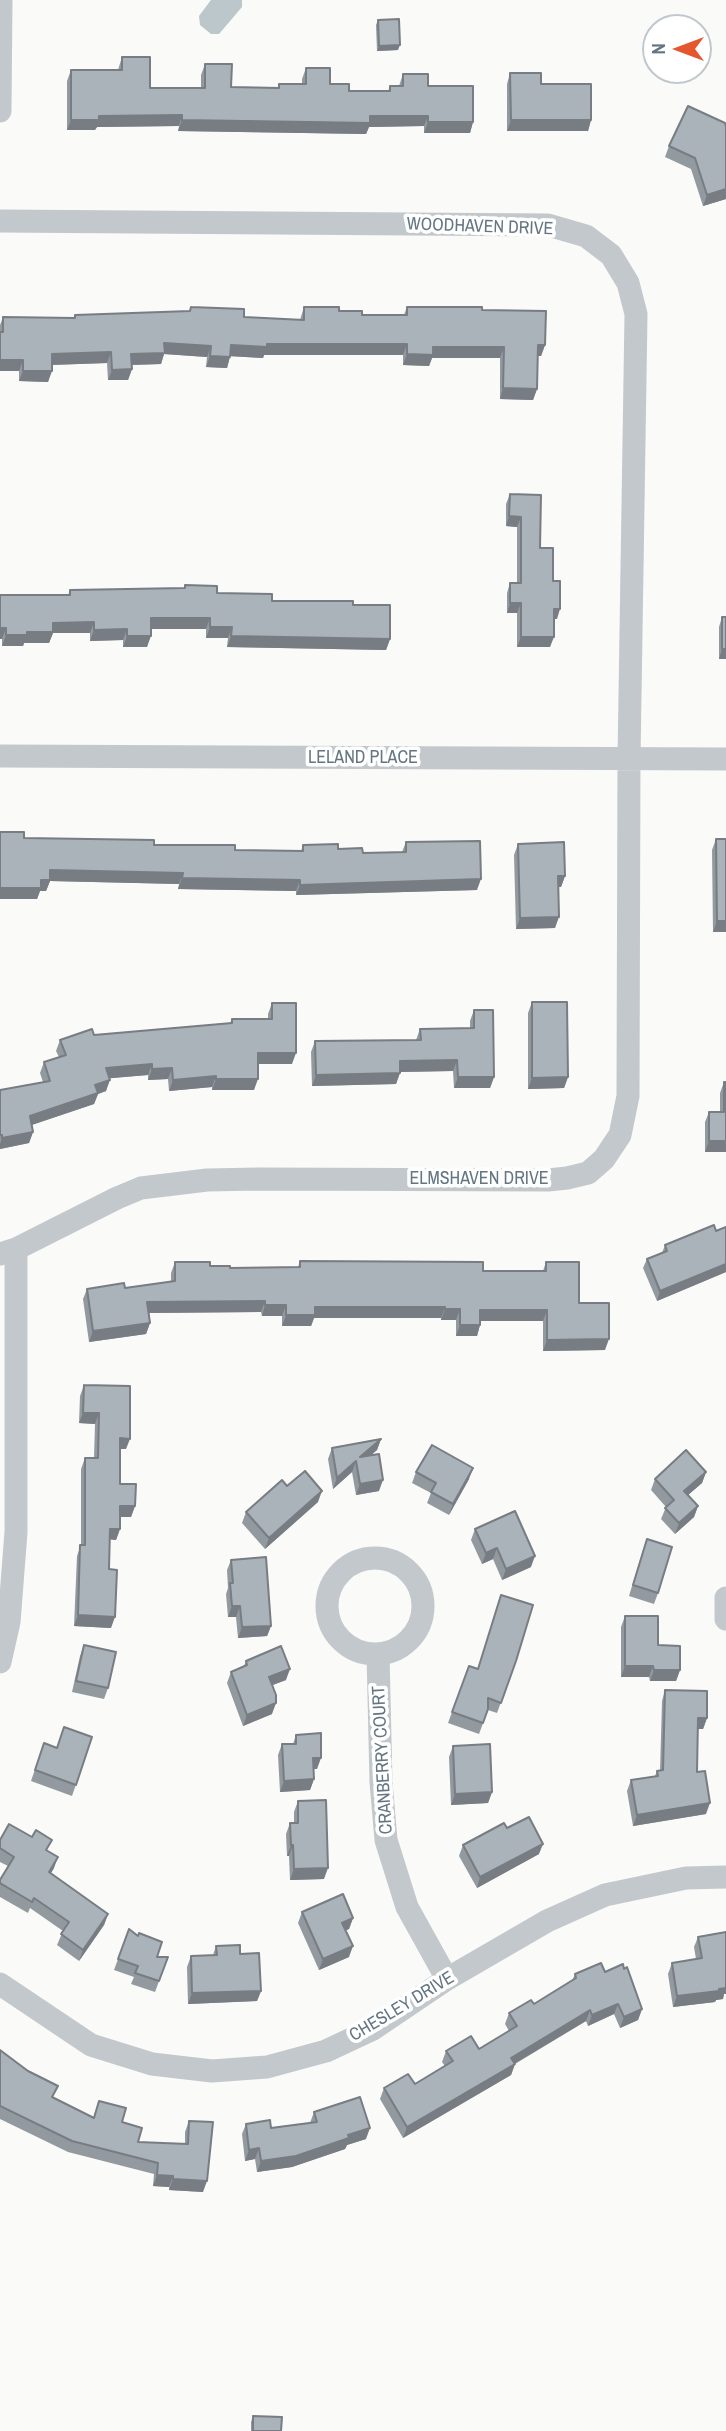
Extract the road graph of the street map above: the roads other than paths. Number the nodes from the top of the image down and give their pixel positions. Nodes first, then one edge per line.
1 (1, 0) edge
2 (0, 111) edge
3 (0, 221) edge
4 (0, 756) edge
5 (629, 759) junction
6 (726, 759) edge
7 (8, 1252) edge
8 (726, 1598) edge
9 (726, 1619) edge
10 (378, 1654) junction
11 (0, 1662) edge
12 (726, 1877) edge
13 (447, 1979) junction
14 (0, 1984) edge

1 - 2 street
3 - 5 street, WOODHAVEN DRIVE
4 - 5 street, LELAND PLACE
5 - 6 street, LELAND PLACE
5 - 7 street, ELMSHAVEN DRIVE
7 - 11 street
8 - 9 street
10 - 10 street
10 - 13 street, CRANBERRY COURT
12 - 13 street, CHESLEY DRIVE
13 - 14 street, CHESLEY DRIVE

